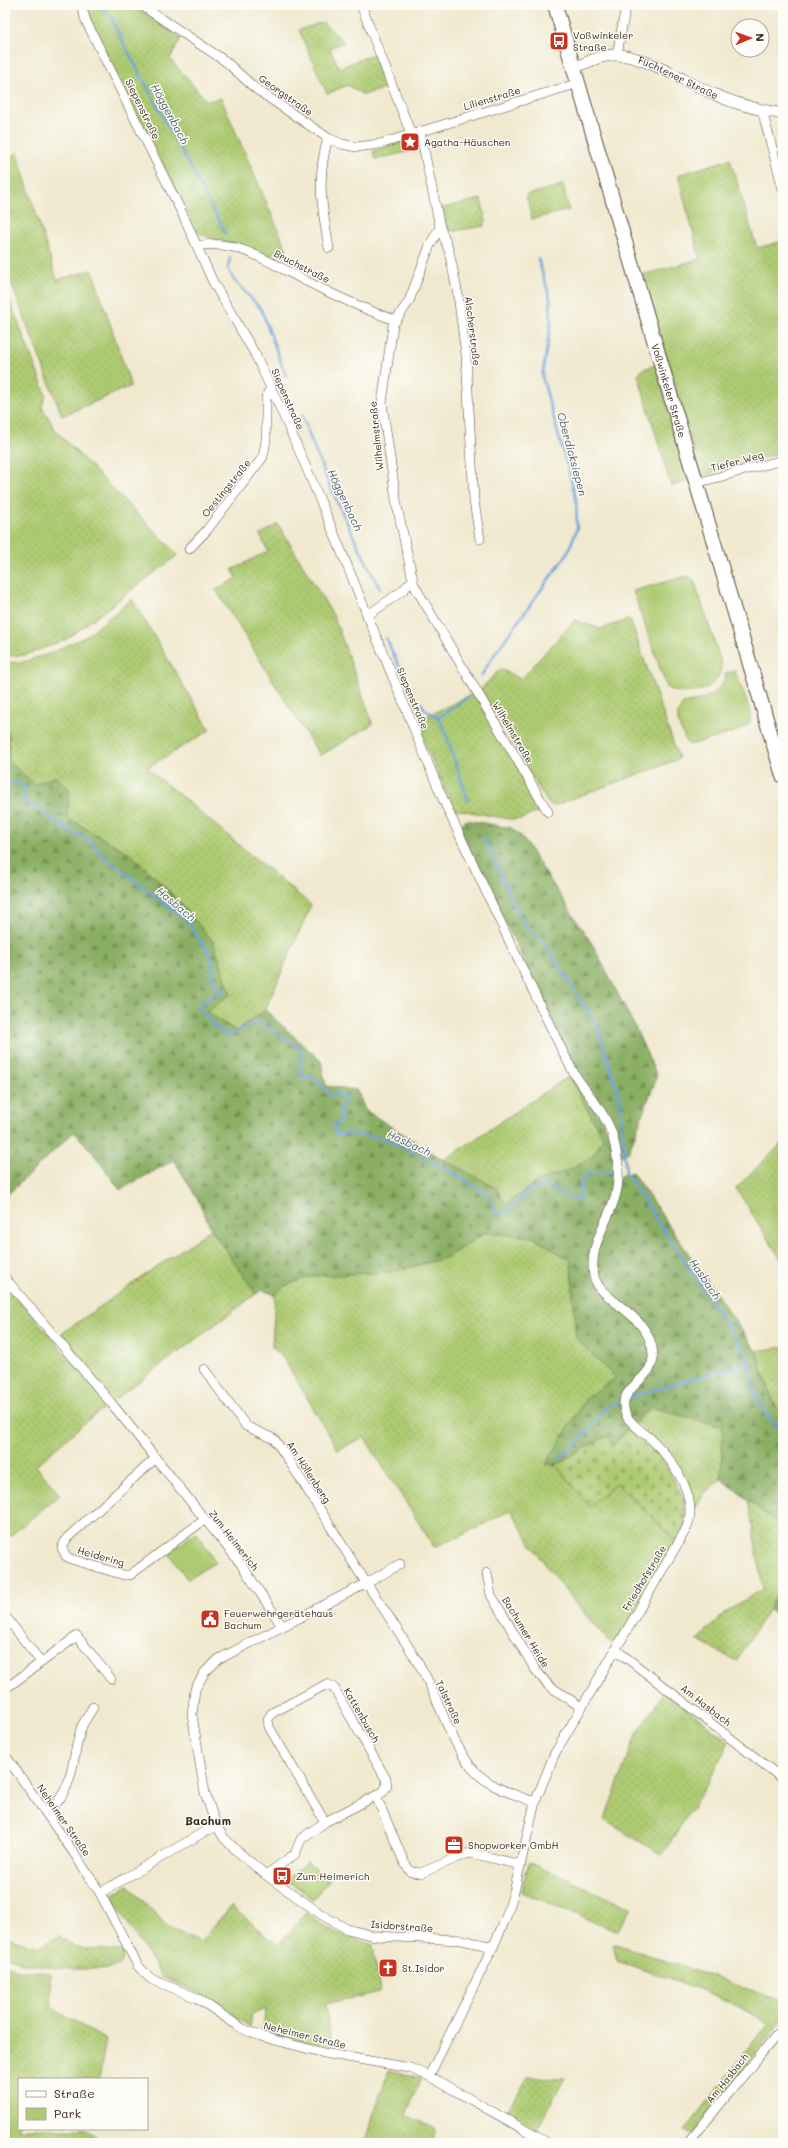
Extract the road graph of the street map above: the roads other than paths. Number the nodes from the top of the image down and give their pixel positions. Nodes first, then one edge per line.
1 (82, 5) edge
2 (141, 5) edge
3 (361, 5) edge
4 (555, 5) edge
5 (626, 5) edge
6 (617, 55) junction
7 (574, 68) junction
8 (578, 83) junction
9 (762, 110) junction
10 (783, 114) edge
11 (416, 132) junction
12 (328, 138) junction
13 (783, 189) edge
14 (440, 227) junction
15 (197, 246) junction
16 (329, 248) dead end
17 (394, 320) junction
18 (271, 387) junction
19 (783, 460) edge
20 (696, 483) junction
21 (480, 539) dead end
22 (188, 549) dead end
23 (412, 581) junction
24 (367, 616) junction
25 (783, 776) edge
26 (548, 812) dead end
27 (618, 1166) joint
28 (5, 1278) edge
29 (204, 1369) dead end
30 (155, 1459) junction
31 (204, 1520) junction
32 (400, 1564) dead end
33 (487, 1573) dead end
34 (367, 1584) junction
35 (5, 1616) edge
36 (282, 1626) junction
37 (615, 1648) junction
38 (41, 1662) junction
39 (111, 1679) dead end
40 (5, 1689) edge
41 (93, 1707) dead end
42 (580, 1707) junction
43 (5, 1755) edge
44 (783, 1779) edge
45 (376, 1796) junction
46 (535, 1802) junction
47 (46, 1812) junction
48 (325, 1822) junction
49 (216, 1825) junction
50 (521, 1865) junction
51 (266, 1874) junction
52 (100, 1893) junction
53 (493, 1947) junction
54 (783, 2027) edge
55 (429, 2076) junction
56 (548, 2143) edge
57 (688, 2143) edge

1 - 15 street, Siepenstraße
2 - 12 street, Georgstraße
3 - 11 street, Alscherstraße
4 - 7 main road, Voßwinkeler Straße
5 - 6 street
6 - 7 street, Füchtener Straße
6 - 9 street, Füchtener Straße
7 - 8 main road, Voßwinkeler Straße
8 - 11 street, Lilienstraße
8 - 20 main road, Voßwinkeler Straße
9 - 10 street, Füchtener Straße
9 - 13 street
11 - 12 street, Georgstraße
11 - 14 street, Alscherstraße
12 - 16 street
14 - 17 street, Wilhelmstraße
14 - 21 street, Alscherstraße
15 - 17 street, Bruchstraße
15 - 18 street, Siepenstraße
17 - 23 street, Wilhelmstraße
18 - 22 street, Oestingstraße
18 - 24 street, Siepenstraße
19 - 20 street, Tiefer Weg
20 - 25 main road, Voßwinkeler Straße
23 - 24 street
23 - 26 street, Wilhelmstraße
24 - 27 street, Siepenstraße
27 - 37 street, Friedhofstraße
28 - 30 street, Zum Heimerich
29 - 34 street, Am Höllenberg
30 - 31 street, Zum Heimerich
30 - 31 street, Heidering
31 - 36 street, Zum Heimerich
32 - 34 street
33 - 42 street, Bachumer Heide
34 - 36 street
34 - 46 street, Talstraße
35 - 38 street
36 - 49 street
37 - 42 street, Friedhofstraße
37 - 44 street, Am Hasbach
38 - 39 street
38 - 40 street
41 - 47 street
42 - 46 street, Friedhofstraße
43 - 47 street, Neheimer Straße
45 - 48 street, Kattenbusch
45 - 48 street, Kattenbusch
45 - 50 street
46 - 50 street, Friedhofstraße
47 - 52 street, Neheimer Straße
48 - 51 street, Kattenbusch
49 - 51 street, Isidorstraße
49 - 52 street
50 - 53 street, Friedhofstraße
51 - 53 street, Isidorstraße
52 - 55 street, Neheimer Straße
53 - 55 street
54 - 57 street, Am Hasbach
55 - 56 street, Neheimer Straße

